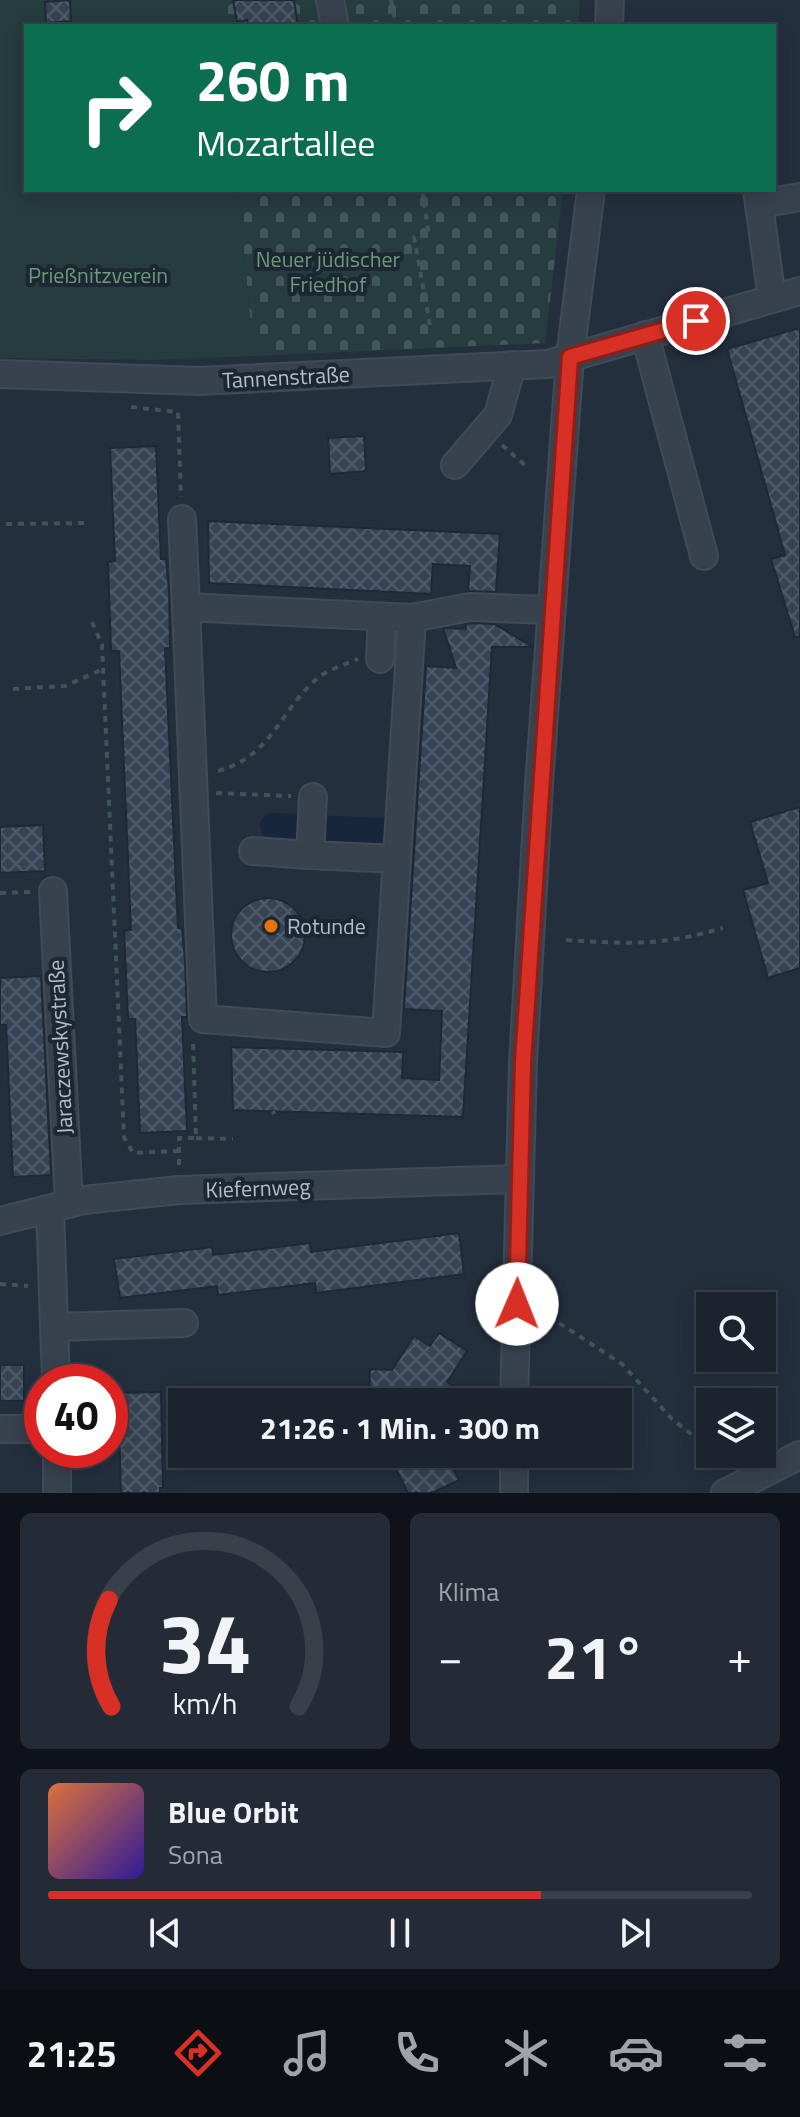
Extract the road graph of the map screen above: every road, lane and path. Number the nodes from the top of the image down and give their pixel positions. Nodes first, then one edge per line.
1 (330, 0) edge
2 (391, 0) edge
3 (610, 0) edge
4 (335, 24) edge
5 (396, 24) edge
6 (609, 24) edge
7 (422, 192) edge
8 (591, 192) edge
9 (758, 197) edge
10 (800, 197) edge
11 (800, 291) edge
12 (772, 299) junction
13 (431, 331) dead end
14 (645, 335) junction
15 (570, 357) junction
16 (512, 365) junction
17 (0, 374) edge
18 (131, 407) dead end
19 (485, 430) junction
20 (455, 465) dead end
21 (527, 467) dead end
22 (182, 519) joint
23 (88, 523) dead end
24 (6, 524) dead end
25 (704, 556) dead end
26 (186, 607) junction
27 (551, 610) junction
28 (382, 617) junction
29 (412, 618) junction
30 (92, 622) dead end
31 (380, 659) joint
32 (103, 669) junction
33 (13, 689) dead end
34 (193, 782) junction
35 (313, 797) joint
36 (311, 837) junction
37 (253, 851) dead end
38 (397, 859) junction
39 (53, 891) dead end
40 (723, 928) dead end
41 (566, 940) dead end
42 (203, 1019) junction
43 (196, 1138) junction
44 (233, 1139) dead end
45 (179, 1151) junction
46 (520, 1179) junction
47 (179, 1190) junction
48 (59, 1206) junction
49 (0, 1221) edge
50 (517, 1304) junction
51 (184, 1323) dead end
52 (55, 1327) junction
53 (56, 1364) edge
54 (514, 1388) edge
55 (0, 1429) edge
56 (24, 1429) edge
57 (696, 1441) edge
58 (800, 1455) edge
59 (57, 1468) edge
60 (514, 1468) edge
61 (57, 1493) edge
62 (514, 1493) edge
63 (725, 1493) edge

1 - 4 street
2 - 5 path
3 - 6 street
7 - 13 path
8 - 15 street
9 - 10 street
9 - 12 street
11 - 12 street, Tannenstraße
12 - 14 street, Tannenstraße
14 - 15 street, Tannenstraße
14 - 25 street
15 - 16 street, Tannenstraße
15 - 27 street
16 - 17 street, Tannenstraße
16 - 19 street
18 - 22 path
19 - 20 street
19 - 21 path
22 - 26 street
23 - 24 path
26 - 28 street
26 - 34 street
27 - 29 street
27 - 46 street
28 - 29 street
28 - 31 street
29 - 38 street
30 - 32 path
31 - 34 path
32 - 33 path
32 - 45 path
34 - 35 path
34 - 42 street
35 - 36 street
36 - 37 street
36 - 38 street
38 - 42 street
39 - 48 street, Jaraczewskystraße
40 - 41 path
42 - 43 path
43 - 44 path
43 - 45 path
45 - 47 path
46 - 47 street, Kiefernweg
46 - 50 street
47 - 48 street, Kiefernweg
48 - 49 street, Kiefernweg
48 - 52 street, Jaraczewskystraße
50 - 54 street
50 - 57 path
51 - 52 street
52 - 53 street, Jaraczewskystraße
55 - 56 street
58 - 63 street
59 - 61 street
60 - 62 street

